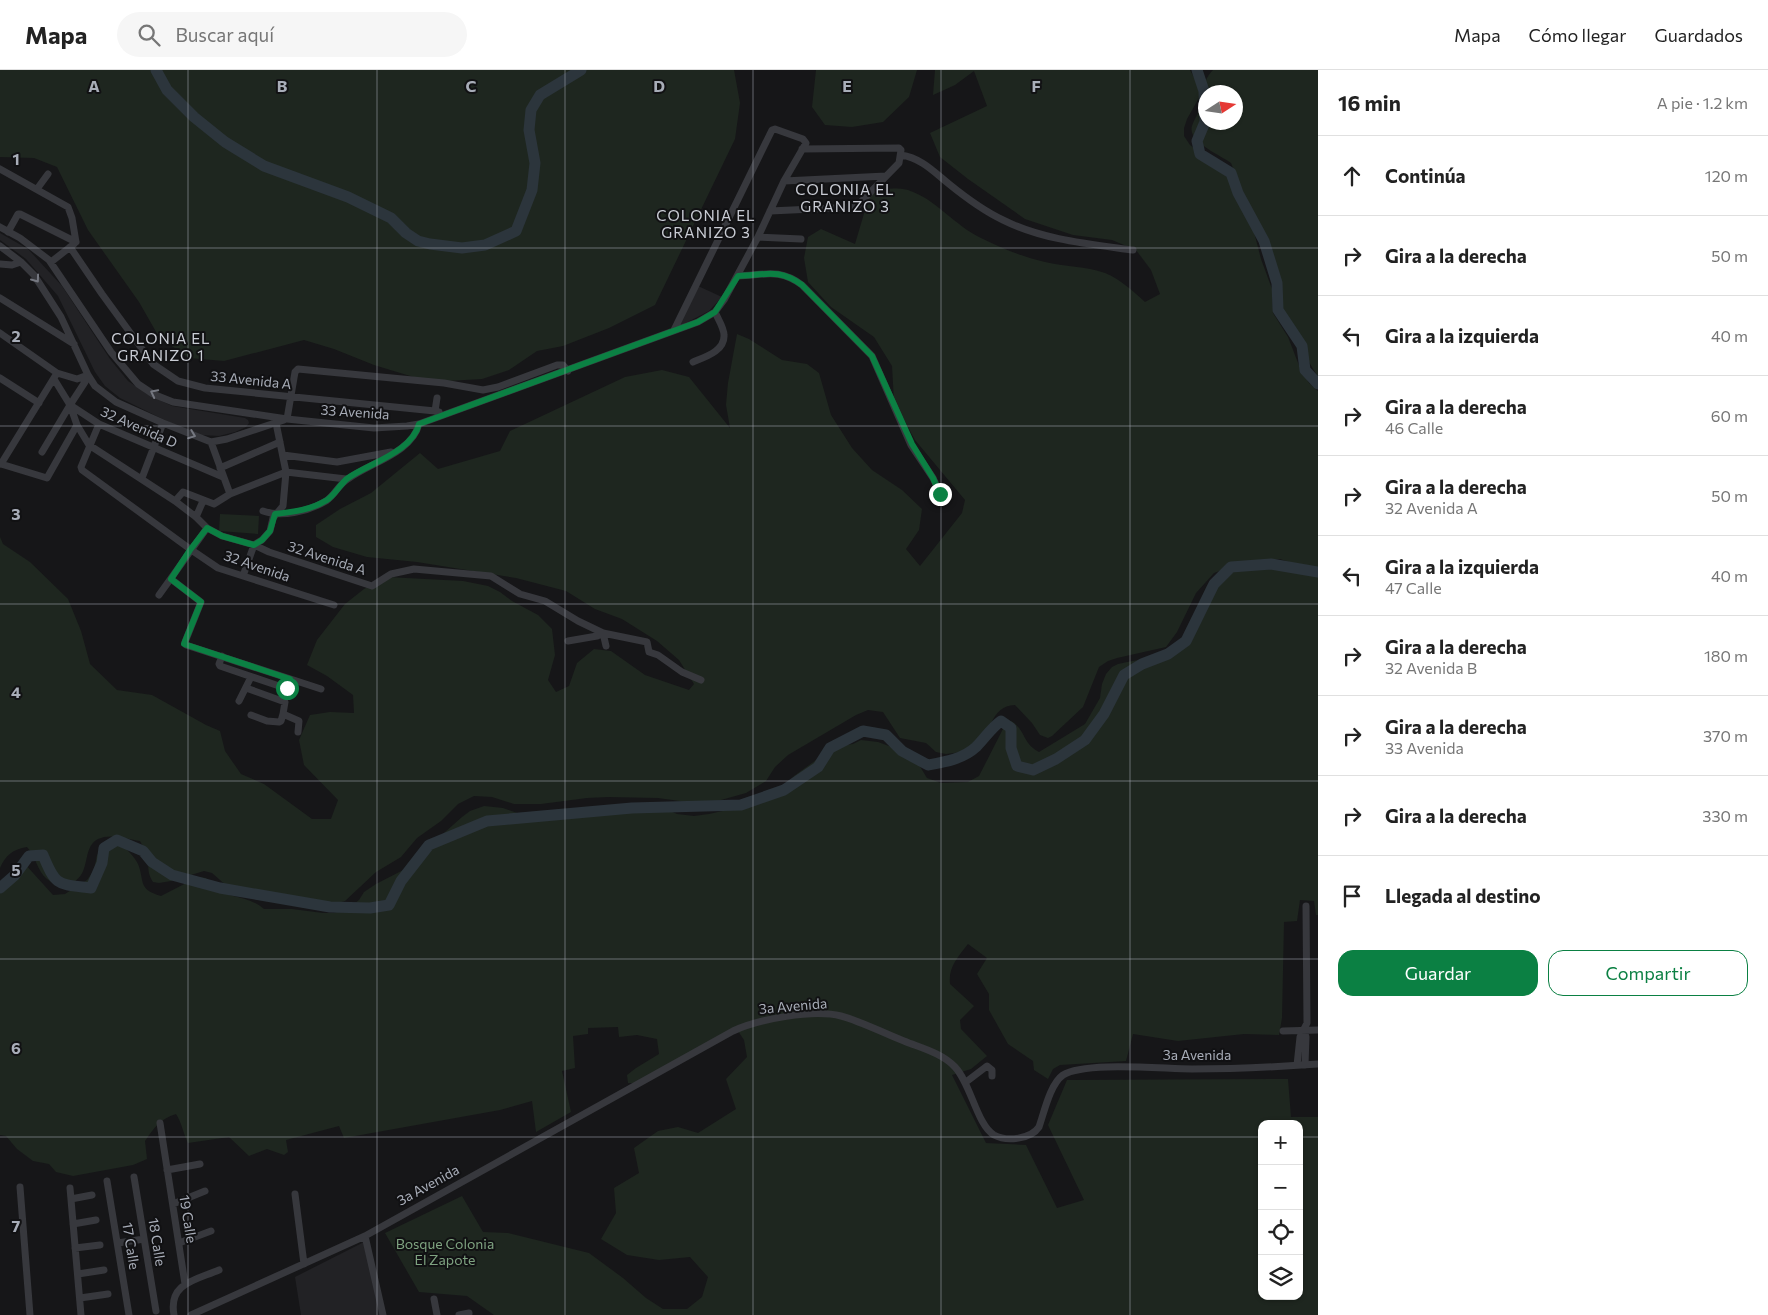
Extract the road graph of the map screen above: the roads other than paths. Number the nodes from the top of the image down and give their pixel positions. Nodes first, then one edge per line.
1 (802, 149) junction
2 (901, 155) junction
3 (0, 169) edge
4 (48, 174) dead end
5 (886, 176) junction
6 (784, 181) junction
7 (38, 189) junction
8 (770, 211) junction
9 (0, 228) edge
10 (8, 232) junction
11 (758, 237) junction
12 (801, 239) dead end
13 (73, 245) junction
14 (0, 246) edge
15 (1133, 250) dead end
16 (21, 262) junction
17 (51, 262) junction
18 (0, 264) edge
19 (738, 276) junction
20 (0, 298) edge
21 (715, 312) junction
22 (674, 330) junction
23 (0, 333) edge
24 (74, 344) junction
25 (693, 362) dead end
26 (568, 371) junction
27 (55, 376) junction
28 (85, 377) junction
29 (0, 378) edge
30 (292, 396) junction
31 (437, 398) dead end
32 (39, 403) junction
33 (70, 406) junction
34 (436, 411) junction
35 (446, 414) junction
36 (266, 416) junction
37 (287, 419) junction
38 (164, 423) junction
39 (276, 423) junction
40 (99, 424) junction
41 (419, 424) junction
42 (77, 425) junction
43 (266, 426) junction
44 (210, 442) junction
45 (280, 442) junction
46 (89, 445) junction
47 (153, 448) junction
48 (42, 452) dead end
49 (395, 452) junction
50 (283, 455) junction
51 (0, 464) edge
52 (220, 468) junction
53 (286, 472) junction
54 (224, 477) junction
55 (142, 478) junction
56 (346, 479) junction
57 (230, 494) junction
58 (940, 494) dead end
59 (203, 500) junction
60 (175, 501) junction
61 (263, 511) dead end
62 (275, 514) junction
63 (196, 517) junction
64 (207, 528) junction
65 (254, 545) junction
66 (190, 550) junction
67 (243, 576) junction
68 (171, 579) junction
69 (159, 594) dead end
70 (334, 606) dead end
71 (604, 632) junction
72 (568, 641) dead end
73 (606, 646) dead end
74 (651, 653) junction
75 (222, 656) junction
76 (649, 661) dead end
77 (251, 677) junction
78 (290, 679) junction
79 (701, 680) dead end
80 (246, 688) junction
81 (321, 689) dead end
82 (239, 701) dead end
83 (251, 714) dead end
84 (283, 714) junction
85 (298, 732) dead end
86 (1306, 906) dead end
87 (1283, 1030) dead end
88 (1304, 1030) junction
89 (1318, 1030) edge
90 (1318, 1064) edge
91 (1301, 1065) junction
92 (992, 1076) dead end
93 (966, 1082) junction
94 (160, 1123) dead end
95 (200, 1164) dead end
96 (167, 1170) junction
97 (134, 1177) dead end
98 (108, 1181) dead end
99 (20, 1187) dead end
100 (70, 1188) dead end
101 (205, 1191) dead end
102 (295, 1194) dead end
103 (92, 1195) dead end
104 (71, 1199) junction
105 (173, 1204) junction
106 (96, 1220) dead end
107 (73, 1224) junction
108 (211, 1231) dead end
109 (365, 1236) junction
110 (144, 1239) junction
111 (179, 1243) junction
112 (118, 1244) junction
113 (100, 1245) dead end
114 (75, 1248) junction
115 (304, 1264) junction
116 (104, 1270) dead end
117 (219, 1270) dead end
118 (78, 1274) junction
119 (185, 1284) junction
120 (108, 1294) dead end
121 (80, 1298) junction
122 (434, 1299) dead end
123 (156, 1311) dead end
124 (469, 1313) dead end
125 (30, 1315) edge
126 (81, 1315) edge
127 (129, 1315) edge
128 (174, 1315) edge
129 (191, 1315) edge
130 (383, 1315) edge
131 (437, 1315) edge
132 (459, 1315) edge

1 - 2 street
1 - 6 street, 33 Avenida
1 - 22 street, 33 Avenida
2 - 5 street
2 - 15 street
3 - 7 street
4 - 7 street
5 - 6 street
5 - 8 street
6 - 8 street, 33 Avenida
7 - 13 street
8 - 11 street, 33 Avenida
9 - 10 street, 33 Avenida
10 - 13 street
10 - 17 street, 33 Avenida
11 - 12 street
11 - 19 street, 33 Avenida
13 - 17 street
13 - 30 street, 33 Avenida A
14 - 16 street
16 - 18 street
16 -> 24 street
36 -> 17 street, 33 Avenida
19 - 21 street, 33 Avenida
19 - 58 street
20 - 24 street
21 - 22 street, 33 Avenida
21 - 25 street
22 - 26 street, 33 Avenida
23 - 27 street
24 - 28 street
26 - 30 street
26 - 35 street, 33 Avenida
27 - 28 street
27 - 32 street
27 - 33 street
28 - 33 street
28 - 38 street
29 - 32 street
30 - 34 street, 33 Avenida A
30 - 37 street
31 - 34 street
32 - 51 street
33 - 40 street, 32 Avenida D
33 - 42 street
33 - 48 street
34 - 35 street, 33 Avenida A
35 - 41 street, 33 Avenida
36 - 37 street, 33 Avenida
36 - 43 street
37 - 39 street, 33 Avenida
37 - 41 street, 33 Avenida
38 -> 44 street
38 - 47 street
39 - 43 street, 33 Avenida
39 - 45 street
40 - 46 street
40 - 47 street, 32 Avenida D
41 - 49 street
42 - 46 street
42 - 51 street
43 - 44 street, 33 Avenida
44 - 52 street
45 - 50 street
45 - 52 street
46 - 55 street, 32 Avenida A
46 - 66 street, 32 Avenida
47 - 54 street, 32 Avenida D
47 - 55 street
49 - 50 street
49 - 56 street
50 - 53 street
52 - 54 street
53 - 56 street
53 - 57 street
53 - 62 street
54 - 57 street
55 - 60 street, 32 Avenida A
56 - 62 street
57 - 59 street
59 - 60 street
59 - 63 street
60 - 63 street, 32 Avenida A
61 - 62 street
62 - 65 street
63 - 64 street, 32 Avenida A
64 - 65 street, 32 Avenida A
64 - 66 street
65 - 67 street
65 - 71 street, 32 Avenida A
66 - 67 street, 32 Avenida
66 - 68 street
67 - 70 street, 32 Avenida
68 - 69 street
68 - 75 street
71 - 72 street
71 - 73 street
71 - 74 street, 32 Avenida A
74 - 76 street
74 - 79 street, 32 Avenida A
75 - 77 street
75 - 78 street
77 - 78 street
77 - 80 street
78 - 81 street
80 - 82 street
80 - 84 street
83 - 84 street
84 - 85 street
86 - 88 street
87 - 88 street
88 - 89 street
88 - 91 street
90 - 91 street, 3a Avenida
91 - 93 street, 3a Avenida
92 - 93 street
93 - 109 street, 3a Avenida
94 - 96 street, 19 Calle
95 - 96 street
96 - 105 street, 19 Calle
97 - 110 street, 18 Calle
98 - 112 street, 17 Calle
99 - 125 street
100 - 104 street
101 - 105 street
102 - 115 street
103 - 104 street
104 - 107 street
105 - 111 street, 19 Calle
106 - 107 street
107 - 114 street
108 - 111 street
109 - 115 street, 3a Avenida
109 - 130 street
110 - 112 street
110 - 123 street, 18 Calle
111 - 119 street, 19 Calle
112 - 127 street, 17 Calle
113 - 114 street
114 - 118 street
115 - 129 street, 3a Avenida
116 - 118 street
117 - 119 street
118 - 121 street
119 - 128 street
120 - 121 street
121 - 126 street
122 - 131 street
124 - 132 street

